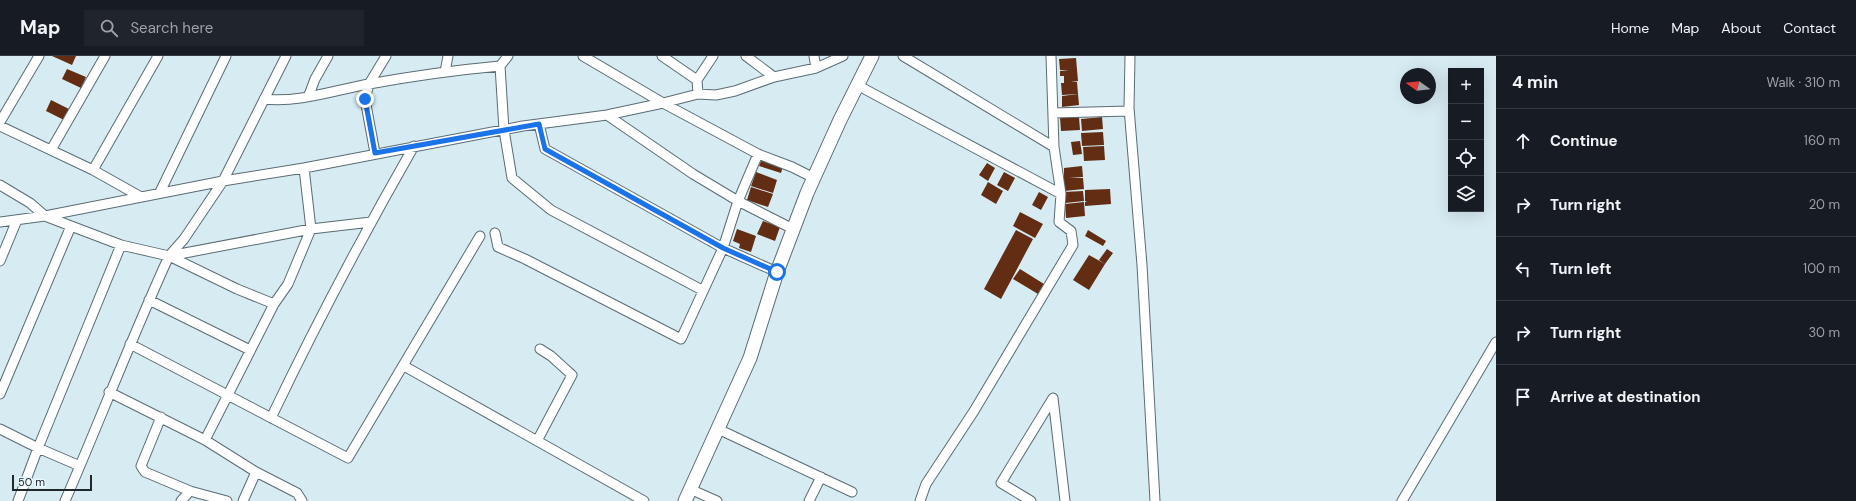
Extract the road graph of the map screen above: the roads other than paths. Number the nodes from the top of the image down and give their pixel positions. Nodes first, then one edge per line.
1 (39, 56) edge
2 (105, 56) edge
3 (158, 56) edge
4 (226, 56) edge
5 (286, 56) edge
6 (328, 56) edge
7 (386, 56) edge
8 (448, 56) edge
9 (508, 56) edge
10 (583, 56) edge
11 (662, 56) edge
12 (713, 56) edge
13 (746, 56) edge
14 (814, 56) edge
15 (843, 56) edge
16 (903, 56) edge
17 (1051, 56) edge
18 (1130, 56) edge
19 (868, 57) edge
20 (500, 66) junction
21 (816, 68) junction
22 (445, 72) junction
23 (774, 77) junction
24 (697, 80) junction
25 (369, 84) junction
26 (857, 85) junction
27 (698, 94) junction
28 (309, 95) junction
29 (264, 99) junction
30 (663, 103) junction
31 (1129, 111) junction
32 (1053, 114) junction
33 (607, 116) junction
34 (0, 122) edge
35 (539, 124) junction
36 (0, 126) edge
37 (504, 130) junction
38 (414, 146) junction
39 (1054, 147) junction
40 (51, 150) junction
41 (375, 153) junction
42 (758, 154) junction
43 (304, 168) junction
44 (93, 170) junction
45 (814, 178) junction
46 (223, 181) junction
47 (0, 185) edge
48 (160, 192) junction
49 (1061, 194) junction
50 (141, 197) junction
51 (738, 201) junction
52 (44, 216) junction
53 (17, 220) junction
54 (0, 222) edge
55 (371, 222) junction
56 (71, 226) junction
57 (312, 229) junction
58 (793, 229) junction
59 (495, 233) dead end
60 (480, 236) dead end
61 (121, 245) junction
62 (723, 248) junction
63 (169, 256) junction
64 (0, 261) edge
65 (777, 272) junction
66 (702, 290) junction
67 (149, 300) junction
68 (274, 304) junction
69 (1496, 342) edge
70 (130, 344) junction
71 (540, 349) dead end
72 (250, 350) junction
73 (404, 366) junction
74 (109, 392) junction
75 (0, 394) edge
76 (227, 395) junction
77 (161, 417) junction
78 (271, 418) junction
79 (0, 429) edge
80 (718, 429) junction
81 (205, 440) junction
82 (537, 441) junction
83 (38, 448) junction
84 (80, 466) junction
85 (256, 472) junction
86 (821, 477) junction
87 (690, 489) junction
88 (190, 491) junction
89 (852, 492) dead end
90 (18, 501) edge
91 (64, 501) edge
92 (181, 501) edge
93 (227, 501) edge
94 (243, 501) edge
95 (302, 501) edge
96 (644, 501) edge
97 (684, 501) edge
98 (717, 501) edge
99 (809, 501) edge
100 (920, 501) edge
101 (1031, 501) edge
102 (1064, 501) edge
103 (1155, 501) edge
104 (1402, 501) edge

1 - 34 street
2 - 40 street
3 - 44 street
4 - 48 street
5 - 29 street
6 - 28 street
7 - 25 street
8 - 22 street
9 - 20 street
10 - 30 street
11 - 24 street
12 - 24 street
13 - 23 street
14 - 21 street
15 - 21 street
16 - 39 street
17 - 32 street
18 - 31 street
19 - 26 street
20 - 22 street
20 - 37 street
21 - 23 street
22 - 25 street
23 - 27 street
24 - 27 street
25 - 28 street
25 - 41 street
26 - 45 street
26 - 49 street
27 - 30 street
28 - 29 street
29 - 46 street
30 - 33 street
30 - 42 street
31 - 32 street
31 - 103 street
32 - 39 street
33 - 35 street
33 - 51 street
35 - 37 street
35 - 62 street
36 - 40 street
37 - 38 street
37 - 66 street
38 - 41 street
38 - 55 street
39 - 49 street
40 - 44 street
41 - 43 street
42 - 45 street
42 - 51 street
43 - 46 street
43 - 57 street
44 - 50 street
45 - 58 street
46 - 48 street
46 - 63 street
47 - 52 street
48 - 50 street
49 - 100 street
50 - 52 street
51 - 58 street
51 - 62 street
52 - 53 street
52 - 56 street
53 - 54 street
53 - 64 street
55 - 57 street
55 - 78 street
56 - 61 street
56 - 75 street
57 - 63 street
57 - 68 street
58 - 65 street
59 - 66 street
60 - 73 street
61 - 63 street
61 - 83 street
62 - 65 street
62 - 66 street
63 - 67 street
63 - 68 street
65 - 80 street
67 - 70 street
67 - 72 street
68 - 72 street
69 - 104 street
70 - 74 street
70 - 76 street
71 - 82 street
72 - 76 street
73 - 78 street
73 - 82 street
74 - 77 street
74 - 84 street
76 - 78 street
76 - 81 street
77 - 81 street
77 - 88 street
79 - 83 street
80 - 86 street
80 - 87 street
81 - 85 street
82 - 96 street
83 - 84 street
83 - 90 street
84 - 91 street
85 - 94 street
85 - 95 street
86 - 89 street
86 - 99 street
87 - 97 street
87 - 98 street
88 - 92 street
88 - 93 street
101 - 102 street

